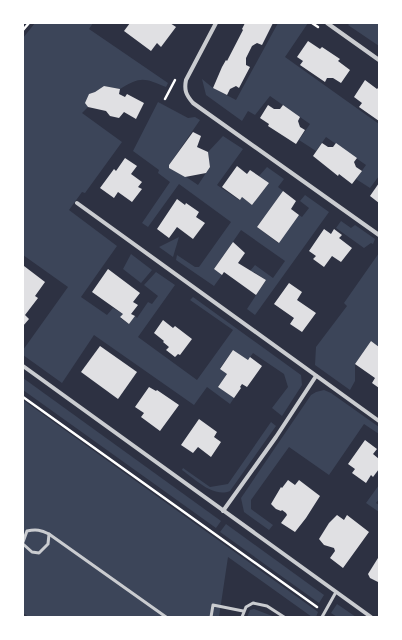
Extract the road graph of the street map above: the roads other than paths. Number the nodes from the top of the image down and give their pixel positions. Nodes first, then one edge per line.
1 (216, 23) edge
2 (327, 23) edge
3 (379, 60) edge
4 (77, 203) dead end
5 (379, 234) edge
6 (23, 366) edge
7 (316, 376) junction
8 (379, 421) edge
9 (223, 510) junction
10 (49, 534) junction
11 (23, 543) edge
12 (336, 592) junction
13 (244, 611) junction
14 (166, 617) edge
15 (210, 617) edge
16 (242, 617) edge
17 (284, 617) edge
18 (322, 617) edge
19 (371, 617) edge

1 - 5 street
2 - 3 street
4 - 7 street
6 - 9 street
7 - 8 street
7 - 9 street
9 - 12 street
10 - 11 lane
10 - 11 lane
10 - 14 lane
12 - 18 lane
12 - 19 street
13 - 15 lane
13 - 16 lane
13 - 17 lane

